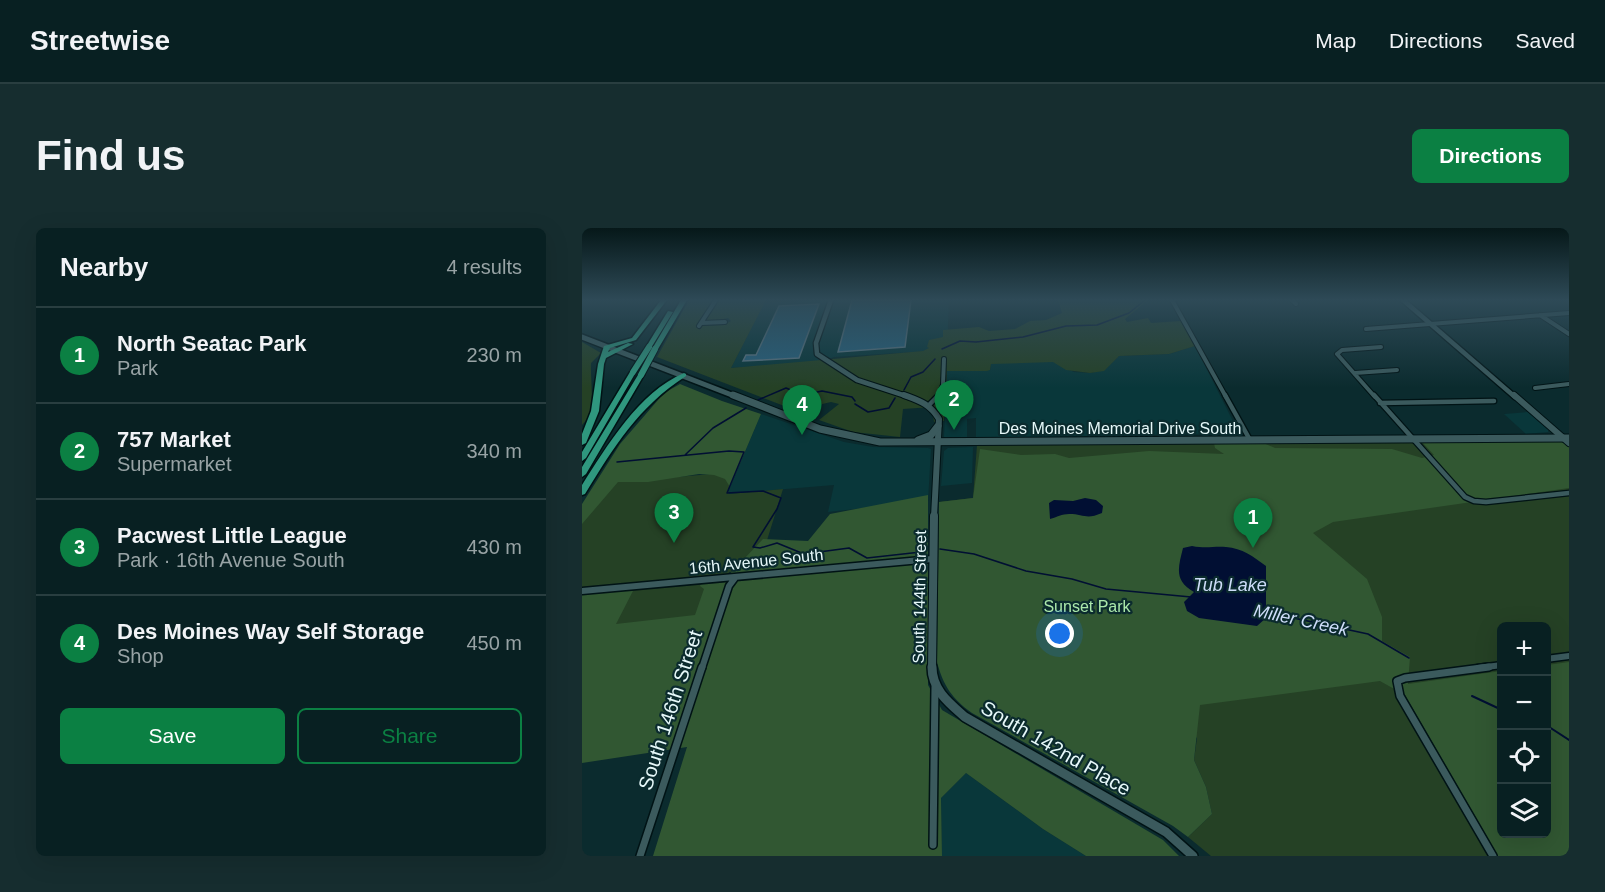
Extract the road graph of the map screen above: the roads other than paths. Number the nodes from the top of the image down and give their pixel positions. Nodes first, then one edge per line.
1 (641, 329) edge
2 (643, 329) edge
3 (662, 329) edge
4 (664, 329) edge
5 (821, 329) edge
6 (1188, 329) edge
7 (1437, 329) edge
8 (582, 337) edge
9 (608, 346) junction
10 (1381, 347) dead end
11 (652, 348) junction
12 (620, 351) junction
13 (605, 356) junction
14 (944, 359) dead end
15 (1397, 370) dead end
16 (637, 373) junction
17 (1355, 373) junction
18 (684, 375) junction
19 (1569, 384) edge
20 (1535, 388) dead end
21 (1494, 401) dead end
22 (1380, 403) junction
23 (929, 405) junction
24 (938, 426) junction
25 (1412, 439) junction
26 (1250, 440) junction
27 (1567, 440) edge
28 (582, 442) edge
29 (910, 442) junction
30 (938, 443) junction
31 (582, 458) edge
32 (582, 474) edge
33 (582, 492) edge
34 (1569, 493) edge
35 (932, 559) junction
36 (737, 578) junction
37 (582, 591) edge
38 (1569, 656) edge
39 (1551, 658) edge
40 (1497, 666) edge
41 (935, 686) junction
42 (933, 845) dead end
43 (640, 856) edge
44 (1193, 856) edge
45 (1493, 856) edge

1 - 9 highway
2 - 12 highway
3 - 11 highway
4 - 11 highway
5 - 23 street
6 - 26 street
7 - 27 street
8 - 9 main road, Des Moines Memorial Drive South
9 - 12 main road, Des Moines Memorial Drive South
9 - 13 highway
10 - 17 street
11 - 16 highway, bridge
12 - 13 highway
12 - 18 main road, Des Moines Memorial Drive South
13 - 28 highway
14 - 23 street
15 - 17 street
16 - 31 highway
16 - 32 highway
17 - 22 street
18 - 29 main road, Des Moines Memorial Drive South
18 - 33 highway
19 - 20 street
21 - 22 street
22 - 25 street
23 - 24 street, South 144th Street
24 - 29 main road
24 - 30 street, South 144th Street
25 - 26 main road, Des Moines Memorial Drive South
25 - 27 main road, Des Moines Memorial Drive South
25 - 34 street
26 - 30 main road, Des Moines Memorial Drive South
29 - 30 main road, Des Moines Memorial Drive South
30 - 35 street, South 144th Street
35 - 36 street, 16th Avenue South
35 - 41 street, South 144th Street
36 - 37 street, 16th Avenue South
36 - 43 street, South 146th Street
38 - 39 street
40 - 45 street
41 - 42 street, South 144th Street
41 - 44 street, South 142nd Place

